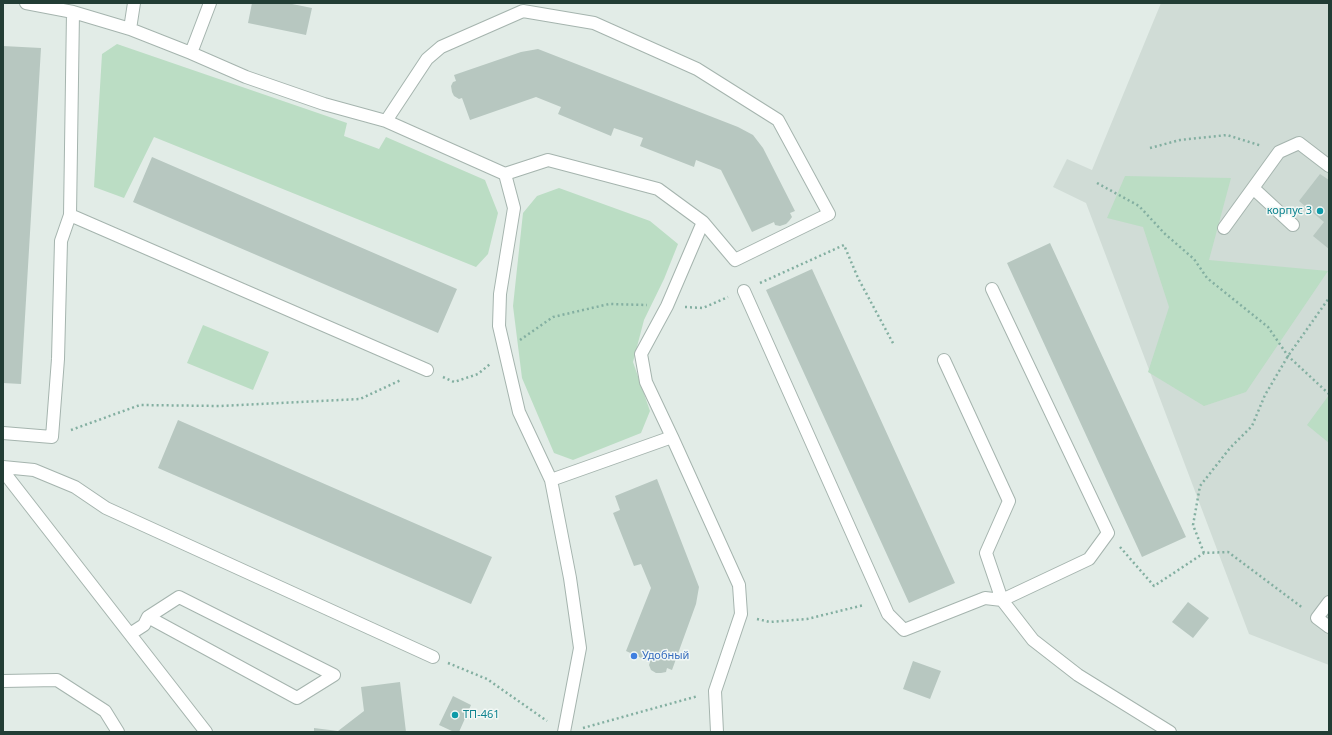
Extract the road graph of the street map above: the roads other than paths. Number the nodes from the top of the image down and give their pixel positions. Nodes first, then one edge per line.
1 (26, 3) edge
2 (134, 3) edge
3 (210, 3) edge
4 (73, 12) junction
5 (130, 29) junction
6 (191, 53) junction
7 (386, 121) junction
8 (1329, 166) edge
9 (505, 174) junction
10 (1253, 188) junction
11 (70, 215) junction
12 (703, 222) junction
13 (1293, 225) dead end
14 (1224, 228) dead end
15 (992, 289) dead end
16 (744, 291) road end
17 (944, 360) dead end
18 (427, 370) road end
19 (3, 432) edge
20 (672, 437) junction
21 (3, 467) edge
22 (3, 471) edge
23 (551, 480) junction
24 (1002, 600) junction
25 (1329, 602) edge
26 (148, 617) junction
27 (1329, 627) edge
28 (130, 634) junction
29 (433, 657) road end
30 (3, 681) edge
31 (200, 730) edge
32 (118, 732) edge
33 (564, 732) edge
34 (717, 732) edge
35 (1170, 732) edge

1 - 4 street
2 - 5 street
3 - 6 street
4 - 5 street
4 - 11 street
5 - 6 street
6 - 7 street
7 - 9 street
7 - 12 street
8 - 10 street
9 - 12 street
9 - 23 street
10 - 13 street
10 - 14 street
11 - 18 street
11 - 19 street
12 - 20 street
15 - 24 street
16 - 24 street
17 - 24 street
20 - 23 street
20 - 34 street
21 - 29 street
22 - 28 street
23 - 33 street
24 - 35 street
25 - 27 street
26 - 26 street
26 - 28 street
28 - 31 street
30 - 32 street

